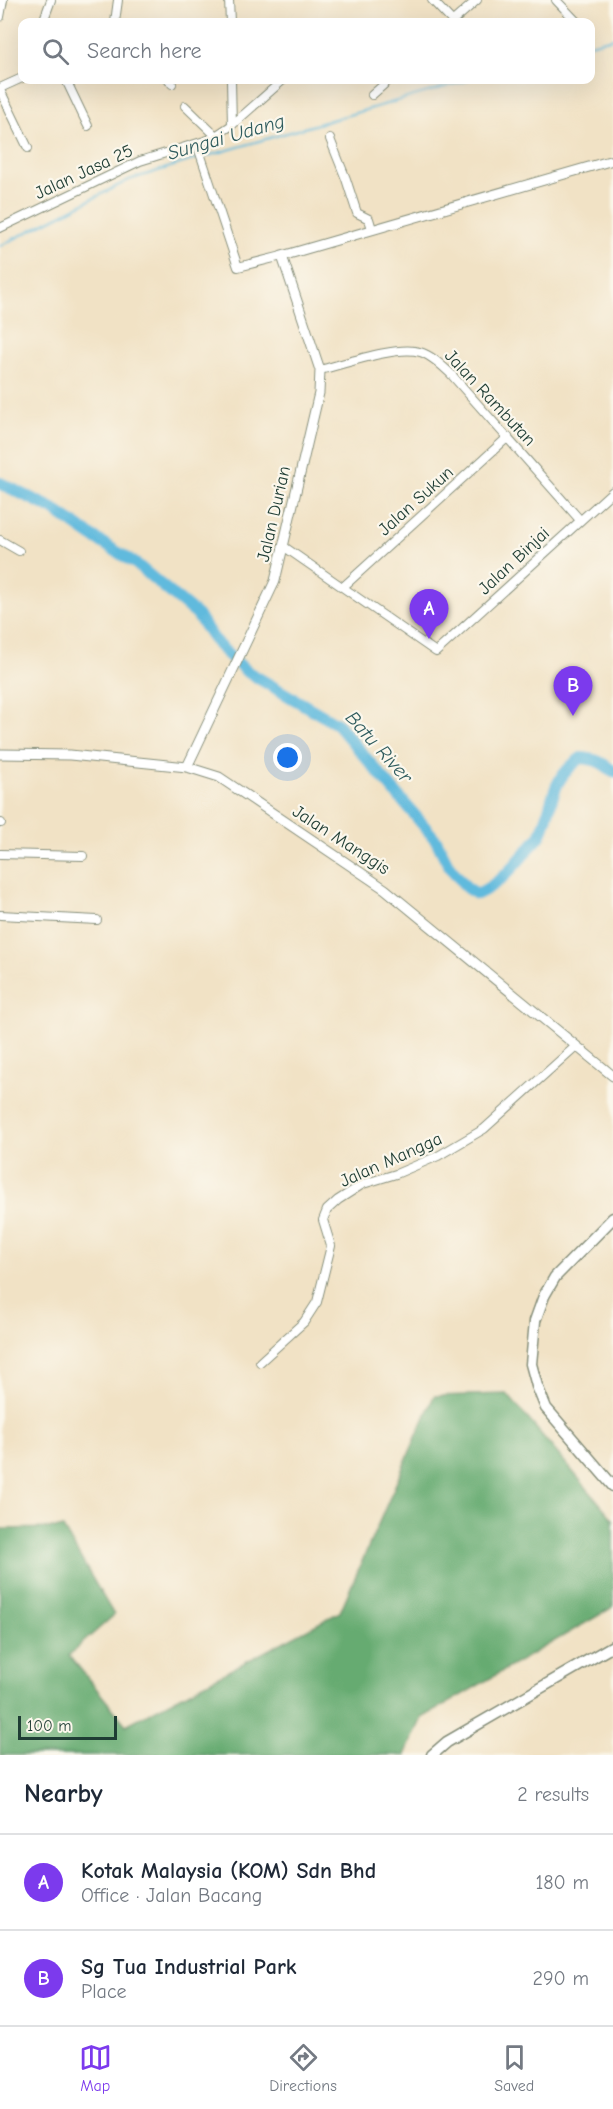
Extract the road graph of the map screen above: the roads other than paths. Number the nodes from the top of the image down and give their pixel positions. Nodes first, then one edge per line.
1 (3, 0) edge
2 (51, 0) edge
3 (118, 0) edge
4 (230, 0) edge
5 (432, 0) edge
6 (477, 0) edge
7 (556, 0) edge
8 (0, 17) edge
9 (45, 18) edge
10 (117, 18) edge
11 (230, 18) edge
12 (448, 18) edge
13 (457, 18) edge
14 (573, 18) edge
15 (18, 80) edge
16 (68, 84) edge
17 (231, 84) edge
18 (278, 84) edge
19 (384, 84) edge
20 (0, 89) edge
21 (372, 94) dead end
22 (184, 106) dead end
23 (232, 125) junction
24 (88, 126) dead end
25 (216, 136) junction
26 (330, 139) dead end
27 (28, 148) dead end
28 (199, 148) junction
29 (613, 160) edge
30 (0, 228) edge
31 (372, 229) junction
32 (282, 256) junction
33 (320, 370) junction
34 (508, 437) junction
35 (613, 491) edge
36 (580, 520) junction
37 (0, 540) edge
38 (283, 546) junction
39 (19, 551) dead end
40 (343, 587) junction
41 (0, 754) edge
42 (188, 767) junction
43 (0, 854) edge
44 (83, 856) dead end
45 (0, 915) edge
46 (97, 920) dead end
47 (576, 1046) junction
48 (613, 1076) edge
49 (613, 1218) edge
50 (260, 1362) dead end
51 (613, 1486) edge
52 (613, 1646) edge
53 (432, 1755) edge

1 - 8 street
2 - 9 street
3 - 10 street
4 - 11 street
5 - 12 street
6 - 13 street
7 - 14 street
15 - 20 street
16 - 24 street
17 - 23 street
18 - 23 street, Jalan Jasa 25
19 - 21 street
20 - 27 street
22 - 25 street
23 - 25 street, Jalan Jasa 25
25 - 28 street, Jalan Jasa 25
26 - 31 street
28 - 30 street, Jalan Jasa 25
28 - 32 street
29 - 31 street
31 - 32 street
32 - 33 street, Jalan Durian
33 - 34 street, Jalan Rambutan
33 - 38 street, Jalan Durian
34 - 36 street, Jalan Rambutan
34 - 40 street, Jalan Sukun
35 - 36 street, Jalan Binjai
36 - 40 street, Jalan Binjai
37 - 39 street
38 - 40 street
38 - 42 street, Jalan Durian
41 - 42 street, Jalan Manggis
42 - 47 street, Jalan Manggis
43 - 44 street
45 - 46 street
47 - 48 street, Jalan Manggis
47 - 50 street, Jalan Mangga
49 - 51 main road
52 - 53 main road

